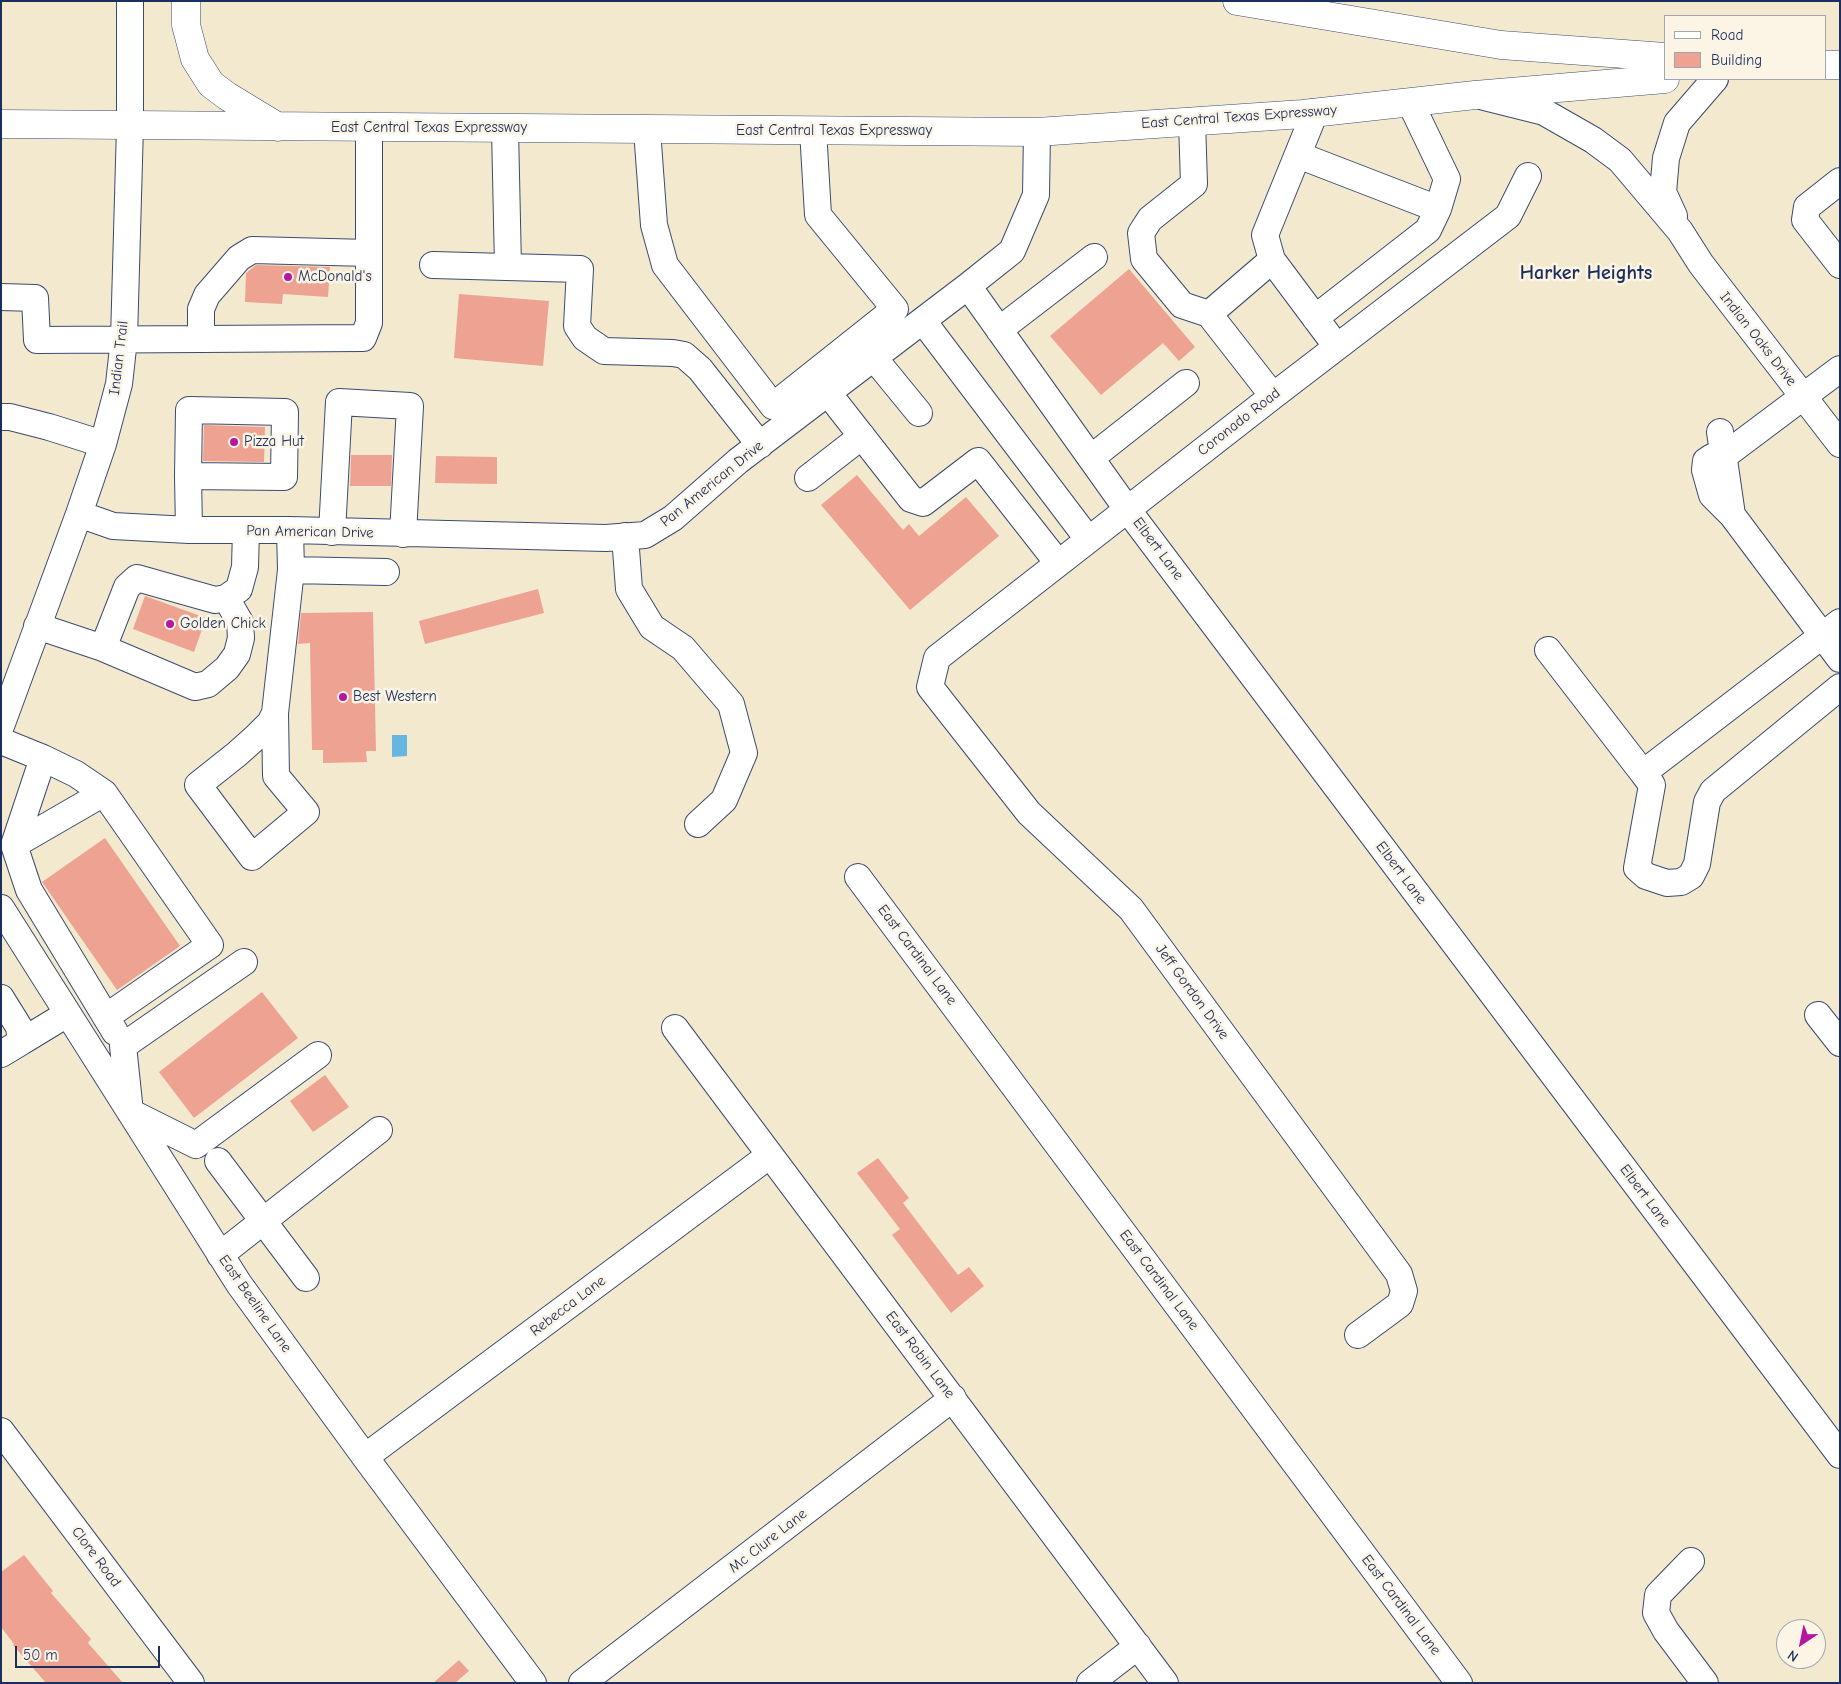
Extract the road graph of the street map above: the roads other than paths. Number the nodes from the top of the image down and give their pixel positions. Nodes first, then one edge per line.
1 (130, 1) edge
2 (186, 1) edge
3 (1237, 1) edge
4 (1664, 57) edge
5 (1826, 66) edge
6 (1840, 66) edge
7 (1664, 79) edge
8 (1714, 80) edge
9 (1475, 96) junction
10 (1410, 102) junction
11 (1315, 112) junction
12 (1192, 121) junction
13 (1, 124) edge
14 (130, 126) junction
15 (278, 127) junction
16 (369, 128) junction
17 (504, 129) junction
18 (647, 130) junction
19 (813, 130) junction
20 (1037, 132) junction
21 (1298, 155) junction
22 (1528, 176) dead end
23 (1840, 181) edge
24 (1438, 209) junction
25 (1680, 231) junction
26 (369, 252) junction
27 (1094, 257) dead end
28 (1272, 260) junction
29 (433, 265) dead end
30 (1840, 265) edge
31 (508, 267) junction
32 (968, 286) junction
33 (1, 297) edge
34 (1209, 314) junction
35 (1315, 318) junction
36 (923, 321) junction
37 (999, 330) junction
38 (124, 339) junction
39 (202, 339) junction
40 (1337, 347) junction
41 (874, 358) junction
42 (1840, 369) edge
43 (1186, 383) dead end
44 (828, 393) junction
45 (1273, 396) junction
46 (1803, 396) junction
47 (919, 413) dead end
48 (1, 417) edge
49 (862, 436) junction
50 (103, 444) junction
51 (1840, 444) edge
52 (760, 445) junction
53 (1091, 458) junction
54 (188, 476) dead end
55 (808, 478) dead end
56 (1127, 509) junction
57 (79, 514) junction
58 (189, 530) junction
59 (246, 530) junction
60 (290, 530) junction
61 (332, 532) junction
62 (403, 534) junction
63 (625, 536) junction
64 (1088, 539) junction
65 (1058, 564) junction
66 (291, 570) junction
67 (386, 572) dead end
68 (226, 598) junction
69 (37, 626) junction
70 (1831, 628) edge
71 (103, 648) junction
72 (1548, 650) dead end
73 (937, 658) joint
74 (1840, 659) edge
75 (9, 676) edge
76 (1840, 687) edge
77 (275, 714) junction
78 (1, 726) edge
79 (1, 741) edge
80 (237, 754) junction
81 (43, 758) junction
82 (1644, 774) junction
83 (276, 776) junction
84 (104, 793) junction
85 (698, 824) dead end
86 (14, 845) junction
87 (858, 877) dead end
88 (1, 908) edge
89 (60, 944) junction
90 (34, 961) junction
91 (244, 962) dead end
92 (1, 998) edge
93 (67, 1014) junction
94 (1818, 1016) dead end
95 (106, 1017) junction
96 (675, 1028) dead end
97 (1840, 1043) edge
98 (123, 1046) junction
99 (11, 1048) edge
100 (318, 1055) dead end
101 (130, 1112) junction
102 (379, 1130) dead end
103 (770, 1155) junction
104 (218, 1161) dead end
105 (263, 1221) junction
106 (220, 1254) junction
107 (306, 1278) dead end
108 (1358, 1335) dead end
109 (953, 1398) junction
110 (1, 1431) edge
111 (1840, 1455) edge
112 (365, 1457) junction
113 (1691, 1561) dead end
114 (1138, 1646) junction
115 (191, 1683) edge
116 (533, 1683) edge
117 (582, 1683) edge
118 (1090, 1683) edge
119 (1165, 1683) edge
120 (1459, 1683) edge
121 (1704, 1683) edge

1 - 14 street, Indian Trail
2 - 15 main road
3 - 4 main road
5 - 6 main road
7 - 9 main road, East Central Texas Expressway
8 - 25 street
9 - 10 main road, East Central Texas Expressway
9 - 25 street
10 - 11 main road, East Central Texas Expressway
10 - 24 street
11 - 12 main road, East Central Texas Expressway
11 - 21 street
12 - 20 main road, East Central Texas Expressway
12 - 34 street
13 - 14 main road, East Central Texas Expressway
14 - 15 main road, East Central Texas Expressway
14 - 38 street, Indian Trail
15 - 16 main road, East Central Texas Expressway
16 - 17 main road, East Central Texas Expressway
16 - 26 street
17 - 18 main road, East Central Texas Expressway
17 - 31 street
18 - 19 main road, East Central Texas Expressway
18 - 19 street
19 - 20 main road, East Central Texas Expressway
20 - 32 street, Pan American Drive
21 - 24 street
21 - 28 street
22 - 40 street, Coronado Road
23 - 30 street
24 - 35 street
25 - 46 street, Indian Oaks Drive
26 - 39 street
26 - 39 street
27 - 37 street
28 - 34 street
28 - 35 street
29 - 31 street
31 - 52 street
32 - 36 street, Pan American Drive
32 - 37 street, Elbert Lane
33 - 38 street
34 - 45 street
35 - 40 street
36 - 41 street, Pan American Drive
36 - 64 street
37 - 53 street, Elbert Lane
38 - 39 street
38 - 50 street, Indian Trail
40 - 45 street, Coronado Road
41 - 44 street, Pan American Drive
41 - 47 street
42 - 46 street
43 - 53 street
44 - 49 street
44 - 52 street, Pan American Drive
45 - 56 street, Coronado Road
46 - 51 street, Indian Oaks Drive
46 - 70 street
48 - 50 street
49 - 55 street
49 - 65 street
50 - 57 street, Indian Trail
52 - 63 street, Pan American Drive
53 - 56 street, Elbert Lane
54 - 58 street
56 - 64 street, Coronado Road
56 - 111 street, Elbert Lane
57 - 58 street, Pan American Drive
57 - 69 street, Indian Trail
58 - 59 street, Pan American Drive
59 - 60 street, Pan American Drive
59 - 68 street
60 - 61 street, Pan American Drive
60 - 66 street
61 - 62 street, Pan American Drive
61 - 62 street
62 - 63 street, Pan American Drive
63 - 85 street
64 - 65 street, Coronado Road
65 - 73 street, Coronado Road
66 - 67 street
66 - 77 street
68 - 71 street
68 - 71 street
69 - 71 street
69 - 75 street, Indian Trail
70 - 74 street
70 - 82 street
72 - 82 street
73 - 108 street, Jeff Gordon Drive
75 - 78 street, Indian Trail
76 - 82 street
77 - 80 street
77 - 83 street
79 - 81 street
80 - 83 street
80 - 83 street
81 - 84 street
81 - 86 street
84 - 86 street
84 - 95 street
86 - 89 street
87 - 120 street, East Cardinal Lane
88 - 90 street, East Beeline Lane
89 - 90 street
89 - 95 street
90 - 93 street, East Beeline Lane
91 - 98 street
92 - 99 street
93 - 99 street
93 - 101 street, East Beeline Lane
94 - 97 street
95 - 98 street
96 - 103 street, East Robin Lane
98 - 101 street
100 - 101 street
101 - 106 street, East Beeline Lane
102 - 105 street
103 - 109 street, East Robin Lane
103 - 112 street, Rebecca Lane
104 - 105 street
105 - 106 street
105 - 107 street
106 - 112 street, East Beeline Lane
109 - 114 street, East Robin Lane
109 - 117 street, Mc Clure Lane
110 - 115 street, Clore Road
112 - 116 street, East Beeline Lane
113 - 121 street
114 - 118 street
114 - 119 street, East Robin Lane

